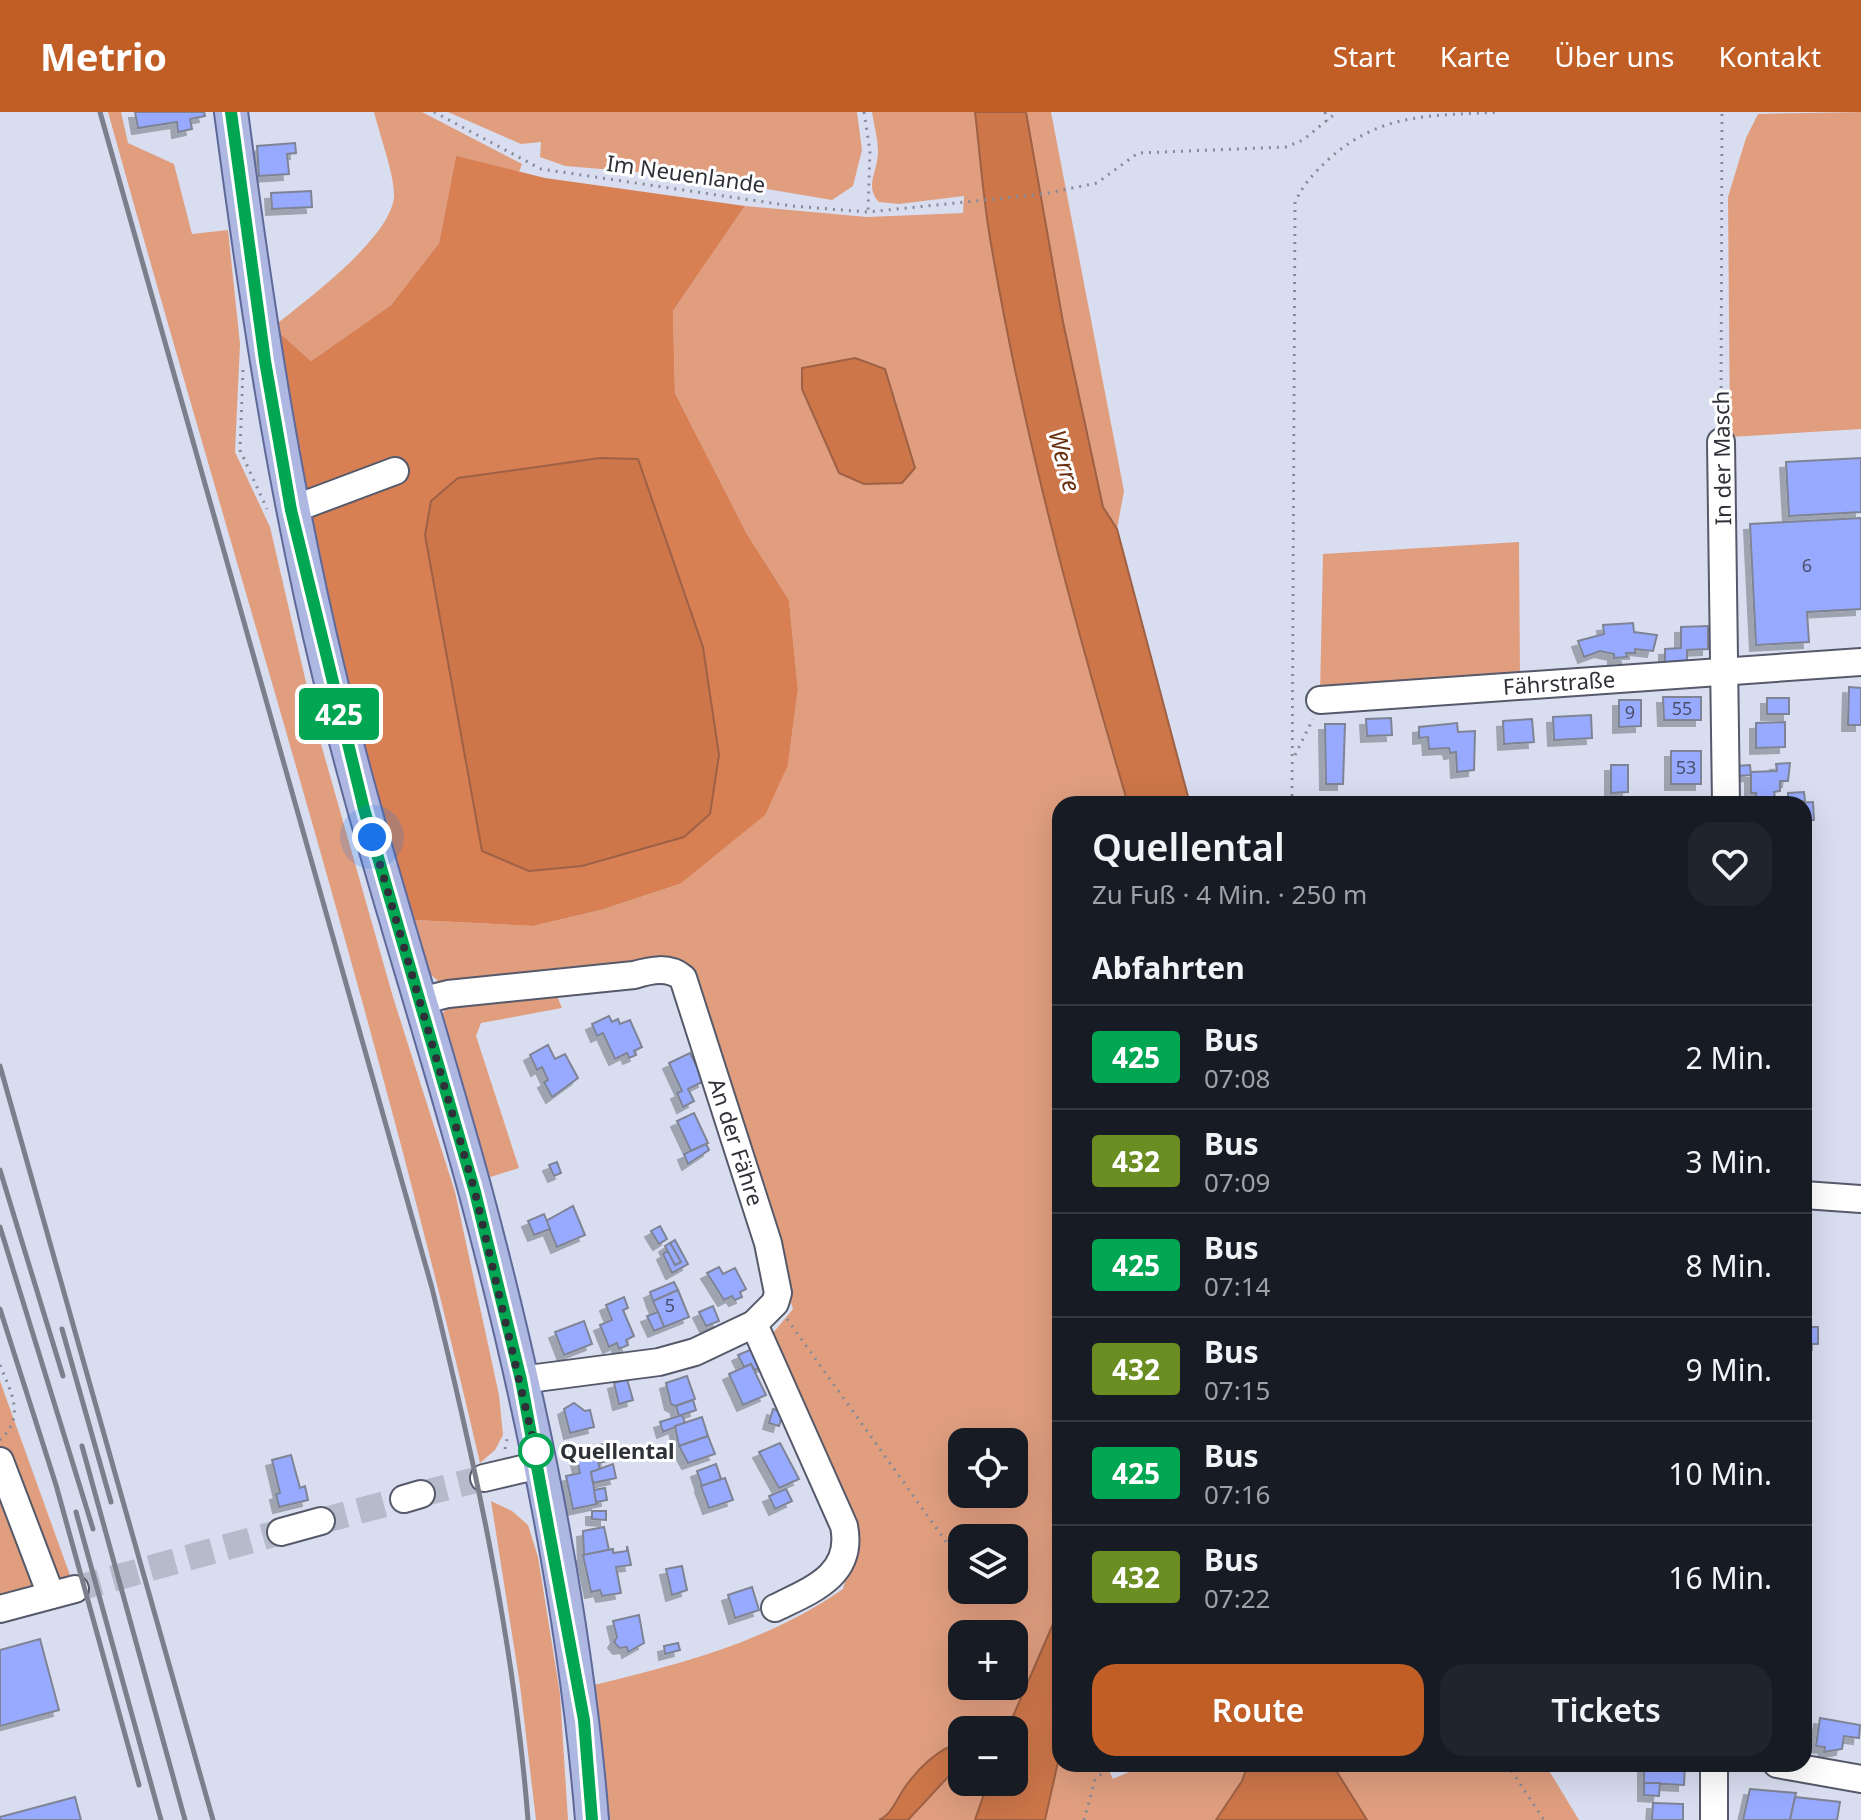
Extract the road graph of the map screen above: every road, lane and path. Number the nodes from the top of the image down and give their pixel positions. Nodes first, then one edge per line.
1 (231, 112) edge
2 (434, 112) edge
3 (864, 112) edge
4 (1325, 112) edge
5 (1337, 112) edge
6 (1500, 112) edge
7 (1722, 112) edge
8 (1327, 121) junction
9 (868, 212) junction
10 (1721, 442) joint
11 (395, 471) dead end
12 (291, 510) junction
13 (1861, 662) edge
14 (1725, 671) junction
15 (1320, 700) joint
16 (1294, 757) junction
17 (1292, 796) edge
18 (1726, 796) edge
19 (420, 1001) junction
20 (1812, 1196) edge
21 (1861, 1199) edge
22 (775, 1303) junction
23 (754, 1324) junction
24 (0, 1365) edge
25 (521, 1380) junction
26 (0, 1440) edge
27 (0, 1461) edge
28 (539, 1465) junction
29 (484, 1478) tunnel mouth
30 (321, 1521) tunnel mouth
31 (281, 1532) tunnel mouth
32 (948, 1544) edge
33 (775, 1608) dead end
34 (0, 1609) edge
35 (1812, 1770) edge
36 (1104, 1772) edge
37 (1512, 1772) edge
38 (1714, 1772) edge
39 (1861, 1779) edge
40 (592, 1820) edge
41 (1084, 1820) edge
42 (1544, 1820) edge
43 (1714, 1820) edge

1 - 12 main road
2 - 9 path, Im Neuenlande
3 - 9 path
4 - 8 path
5 - 8 path
6 - 16 path
7 - 10 path, In der Masch
8 - 9 path, Im Neuenlande
10 - 14 street, In der Masch
11 - 12 street
12 - 19 main road
13 - 14 street, Fährstraße
14 - 15 street, Fährstraße
14 - 18 street, In der Masch
15 - 16 path
16 - 17 path
19 - 22 street, An der Fähre
19 - 25 main road
20 - 21 street
22 - 23 street
22 - 32 path
23 - 25 street
23 - 33 street
24 - 26 path
25 - 28 main road
27 - 34 street
28 - 29 street
28 - 40 main road
30 - 31 street
35 - 39 street
36 - 41 path
37 - 42 path
38 - 43 street

